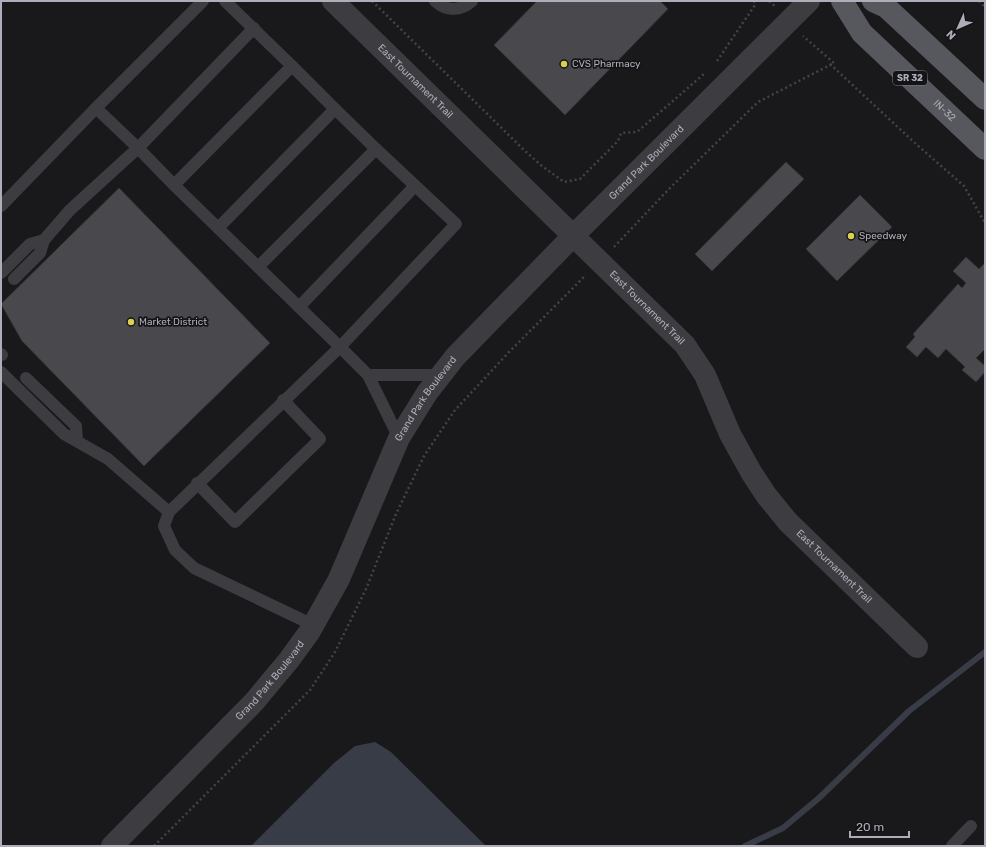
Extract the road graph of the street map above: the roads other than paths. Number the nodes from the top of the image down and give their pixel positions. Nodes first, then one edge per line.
1 (203, 1) edge
2 (225, 1) edge
3 (333, 1) edge
4 (435, 1) edge
5 (472, 1) edge
6 (809, 1) edge
7 (842, 1) edge
8 (873, 1) edge
9 (254, 28) junction
10 (292, 66) junction
11 (985, 100) edge
12 (96, 108) junction
13 (335, 109) junction
14 (138, 148) junction
15 (376, 149) junction
16 (985, 149) edge
17 (174, 185) junction
18 (414, 187) junction
19 (1, 206) edge
20 (218, 228) junction
21 (574, 235) junction
22 (44, 240) junction
23 (258, 267) junction
24 (1, 273) edge
25 (14, 279) dead end
26 (299, 307) junction
27 (340, 347) junction
28 (1, 372) edge
29 (368, 375) junction
30 (441, 375) junction
31 (26, 378) dead end
32 (283, 400) junction
33 (399, 438) junction
34 (77, 440) junction
35 (197, 483) junction
36 (170, 512) junction
37 (314, 625) junction
38 (916, 647) dead end
39 (971, 826) dead end
40 (112, 846) edge
41 (952, 846) edge

1 - 12 lane
2 - 9 lane
3 - 21 street, East Tournament Trail
4 - 5 lane
6 - 21 street, Grand Park Boulevard
7 - 16 main road, IN-32 / SR 32
8 - 11 main road
9 - 10 lane
9 - 14 lane
10 - 13 lane
10 - 17 lane
12 - 14 lane
12 - 19 lane
13 - 15 lane
13 - 20 lane
14 - 17 lane
14 - 22 lane
15 - 18 lane
15 - 23 lane
17 - 20 lane
18 - 26 lane
18 - 27 lane
20 - 23 lane
21 - 30 street, Grand Park Boulevard
21 - 38 street, East Tournament Trail
22 - 24 lane
22 - 25 lane
23 - 26 lane
26 - 27 lane
27 - 29 lane
27 - 32 lane
28 - 34 lane
29 - 30 lane
29 - 33 lane
30 - 33 street, Grand Park Boulevard
31 - 34 lane
32 - 35 lane
32 - 35 lane
33 - 37 street, Grand Park Boulevard
34 - 36 lane
35 - 36 lane
36 - 37 lane
37 - 40 street, Grand Park Boulevard
39 - 41 lane

